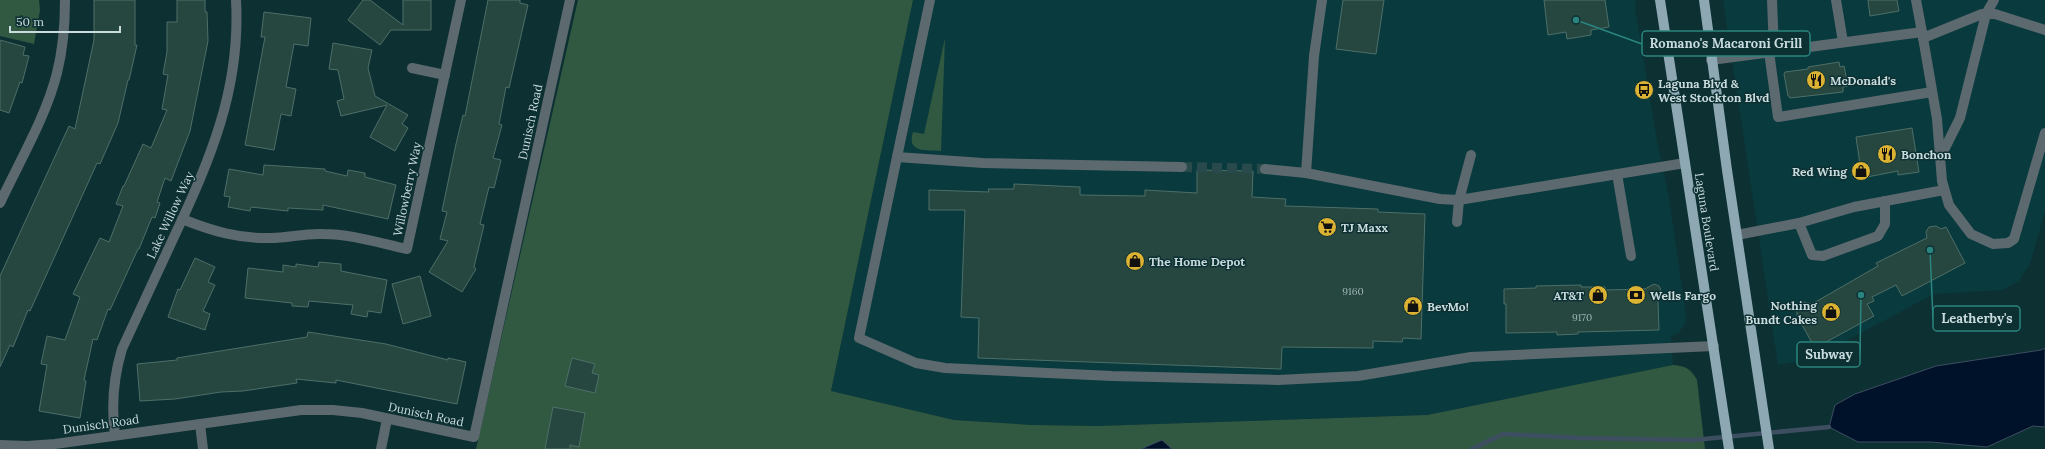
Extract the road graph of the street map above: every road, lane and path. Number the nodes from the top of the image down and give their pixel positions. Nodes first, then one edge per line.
1 (64, 0) edge
2 (236, 0) edge
3 (461, 0) edge
4 (570, 0) edge
5 (930, 0) edge
6 (1322, 0) edge
7 (1660, 0) edge
8 (1704, 0) edge
9 (1772, 0) edge
10 (1836, 0) edge
11 (1916, 0) edge
12 (1994, 0) edge
13 (1986, 14) junction
14 (2045, 30) edge
15 (1922, 35) junction
16 (1843, 42) junction
17 (1771, 52) junction
18 (1711, 60) junction
19 (412, 68) dead end
20 (445, 75) junction
21 (1932, 92) junction
22 (2045, 133) edge
23 (1471, 155) dead end
24 (896, 157) junction
25 (1940, 158) junction
26 (1685, 163) junction
27 (1182, 167) tunnel mouth
28 (1264, 169) tunnel mouth
29 (1306, 173) junction
30 (1617, 174) junction
31 (1944, 190) junction
32 (1459, 200) junction
33 (1885, 201) junction
34 (0, 203) edge
35 (182, 219) junction
36 (1457, 222) dead end
37 (1799, 223) junction
38 (1737, 234) junction
39 (1631, 256) dead end
40 (1714, 346) junction
41 (387, 419) junction
42 (200, 424) junction
43 (115, 435) junction
44 (0, 445) edge
45 (27, 448) edge
46 (203, 449) edge
47 (381, 449) edge
48 (1729, 449) edge
49 (1769, 449) edge

1 - 34 street
2 - 35 street, Lake Willow Way
3 - 20 street, Willowberry Way
4 - 41 street, Dunisch Road
5 - 24 street
6 - 29 street
7 - 26 main road, Laguna Boulevard
8 - 18 main road
9 - 17 street
10 - 16 street
11 - 15 street
12 - 13 street
13 - 14 street
13 - 15 street
13 - 25 street
15 - 16 street
15 - 21 street
16 - 17 street
17 - 18 street
17 - 21 street
18 - 38 main road
19 - 20 street
20 - 35 street, Willowberry Way
21 - 25 street
22 - 31 street
23 - 32 street
24 - 27 street
24 - 40 street
25 - 31 street
26 - 30 street
26 - 40 main road, Laguna Boulevard
28 - 29 street
29 - 32 street
30 - 32 street
30 - 39 street
31 - 33 street
32 - 36 street
33 - 37 street
33 - 37 street
35 - 43 street, Lake Willow Way
37 - 38 street
38 - 49 main road
40 - 48 main road, Laguna Boulevard
41 - 42 street, Dunisch Road
41 - 47 street
42 - 43 street, Dunisch Road
42 - 46 street
43 - 45 street, Dunisch Road
44 - 45 street, Dunisch Road

